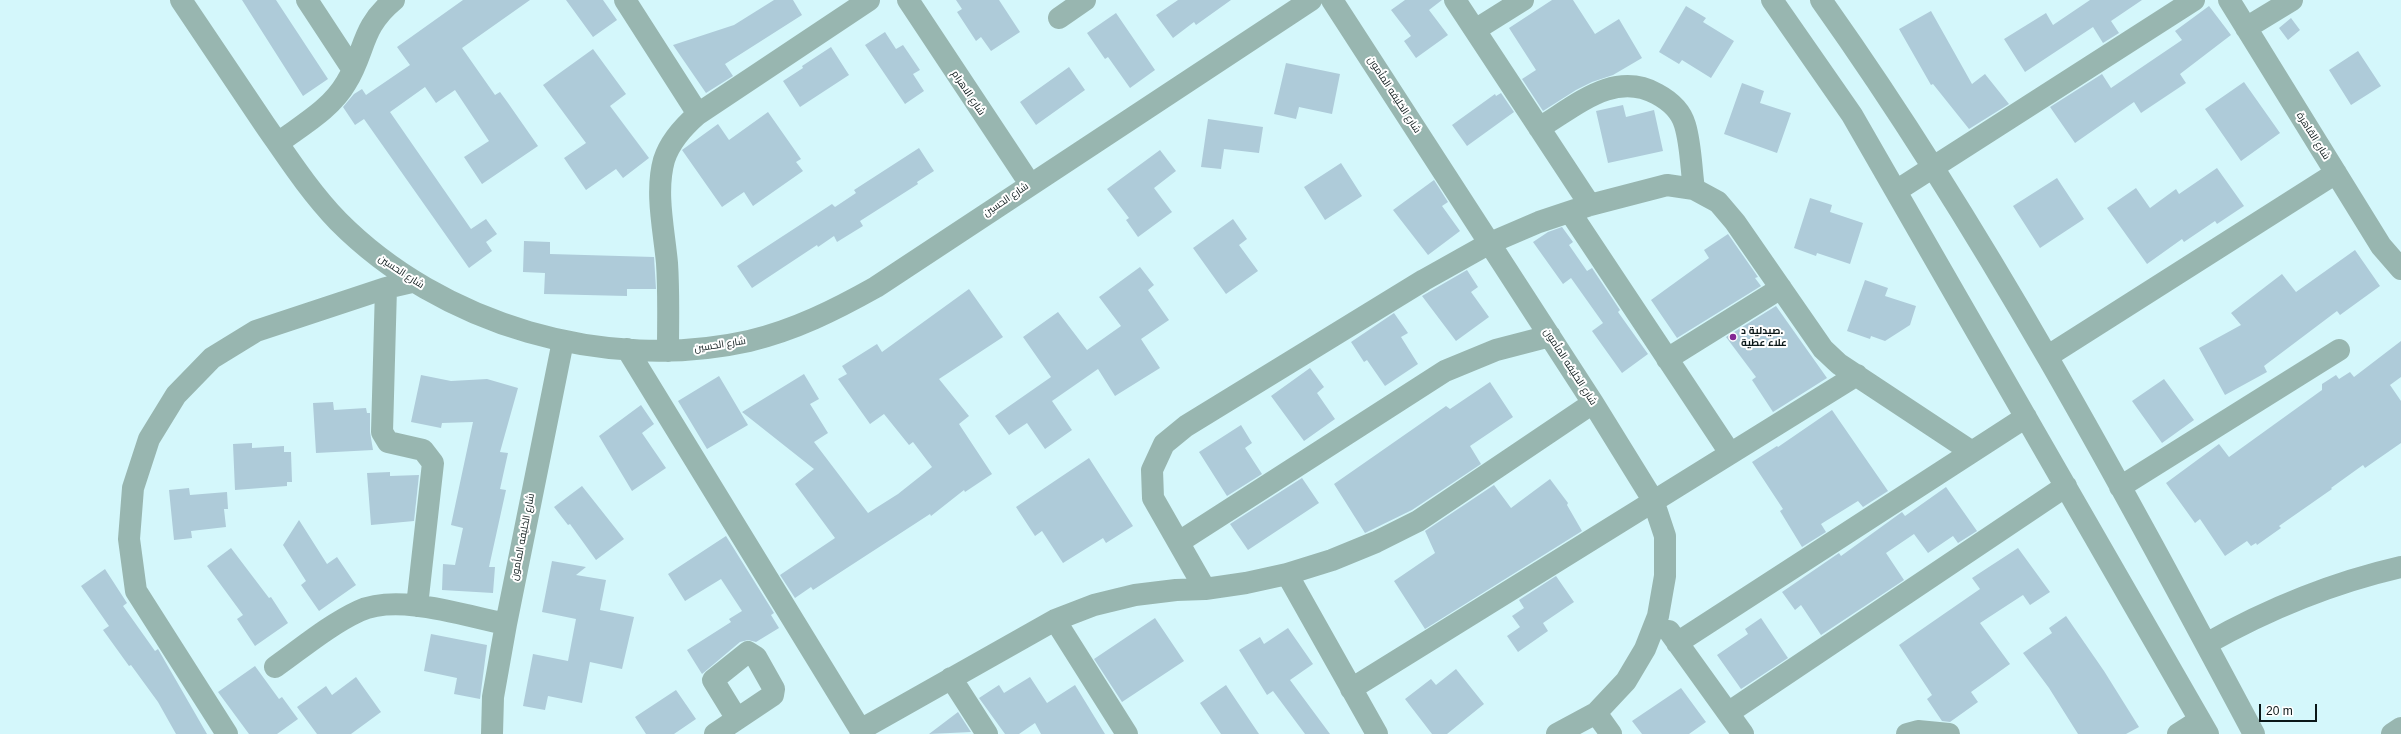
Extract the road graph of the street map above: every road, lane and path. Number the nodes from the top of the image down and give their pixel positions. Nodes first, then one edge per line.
1 (181, 0) edge
2 (307, 0) edge
3 (394, 0) edge
4 (625, 0) edge
5 (869, 0) edge
6 (908, 0) edge
7 (1085, 0) edge
8 (1311, 0) edge
9 (1332, 0) edge
10 (1455, 0) edge
11 (1523, 0) edge
12 (1772, 0) edge
13 (1821, 0) edge
14 (2194, 0) edge
15 (2229, 0) edge
16 (2292, 0) edge
17 (1059, 18) dead end
18 (2246, 28) junction
19 (1475, 30) junction
20 (353, 70) junction
21 (698, 114) junction
22 (1539, 128) junction
23 (278, 143) junction
24 (1934, 166) junction
25 (2336, 173) junction
26 (1030, 184) junction
27 (1694, 189) junction
28 (1896, 191) junction
29 (1580, 208) junction
30 (1490, 244) junction
31 (2401, 269) edge
32 (412, 282) junction
33 (386, 288) junction
34 (1781, 288) junction
35 (1550, 336) junction
36 (563, 341) junction
37 (627, 349) junction
38 (2339, 350) dead end
39 (668, 352) junction
40 (2048, 356) junction
41 (1667, 359) junction
42 (1857, 375) junction
43 (1594, 403) junction
44 (2026, 417) junction
45 (1972, 452) junction
46 (1730, 454) junction
47 (2066, 486) junction
48 (2120, 487) junction
49 (1653, 500) junction
50 (1179, 542) junction
51 (2401, 567) edge
52 (1287, 574) junction
53 (1205, 589) junction
54 (418, 606) junction
55 (1658, 616) junction
56 (1055, 620) junction
57 (506, 624) junction
58 (1677, 643) junction
59 (2206, 644) junction
60 (275, 667) dead end
61 (951, 678) junction
62 (1351, 689) junction
63 (1596, 713) junction
64 (1728, 713) junction
65 (737, 719) junction
66 (2204, 727) edge
67 (2401, 728) edge
68 (862, 732) edge
69 (227, 734) edge
70 (492, 734) edge
71 (715, 734) edge
72 (987, 734) edge
73 (1127, 734) edge
74 (1378, 734) edge
75 (1557, 734) edge
76 (1611, 734) edge
77 (1743, 734) edge
78 (1907, 734) edge
79 (1949, 734) edge
80 (2178, 734) edge
81 (2254, 734) edge
82 (2392, 734) edge

1 - 23 street, شارع الحسين
2 - 20 street
3 - 20 street
4 - 21 street
5 - 21 street
6 - 26 street, شارع الاهرام
7 - 17 street
8 - 26 street, شارع الحسين
9 - 30 street, شارع الخليفه المأمون
10 - 19 street
11 - 19 street
12 - 28 street
13 - 24 street
14 - 24 street
15 - 18 street, شارع القاهرة
16 - 18 street
18 - 25 street, شارع القاهرة
19 - 22 street
20 - 23 street
21 - 39 street
22 - 27 street
22 - 29 street
23 - 32 street, شارع الحسين
24 - 28 street
24 - 40 street
25 - 31 street, شارع القاهرة
25 - 40 street
26 - 39 street, شارع الحسين
27 - 29 street
27 - 34 street
28 - 44 street
29 - 30 street
29 - 41 street
30 - 35 street, شارع الخليفه المأمون
30 - 50 street
32 - 33 street
32 - 36 street, شارع الحسين
33 - 54 street
33 - 69 street
34 - 41 street
34 - 42 street
35 - 43 street, شارع الخليفه المأمون
35 - 50 street
36 - 37 street, شارع الحسين
36 - 57 street, شارع الخليفه المأمون
37 - 39 street, شارع الحسين
37 - 68 street
38 - 48 street
40 - 48 street
41 - 46 street
42 - 45 street
42 - 46 street
43 - 49 street, شارع الخليفه المأمون
43 - 52 street
44 - 45 street
44 - 47 street
45 - 58 street
46 - 49 street
47 - 64 street
47 - 66 street
48 - 59 street
49 - 55 street, شارع الخليفه المأمون
49 - 62 street
50 - 53 street
51 - 59 street
52 - 53 street
52 - 62 street
53 - 56 street
54 - 57 street
54 - 60 street
55 - 58 street
55 - 63 street, شارع الخليفه المأمون
56 - 61 street
56 - 73 street
57 - 70 street, شارع الخليفه المأمون
58 - 64 street
59 - 81 street
61 - 68 street
61 - 72 street
62 - 74 street
63 - 75 street, شارع الخليفه المأمون
63 - 76 street
64 - 77 street
65 - 65 street
65 - 71 street
66 - 80 street
67 - 82 street
78 - 79 street

